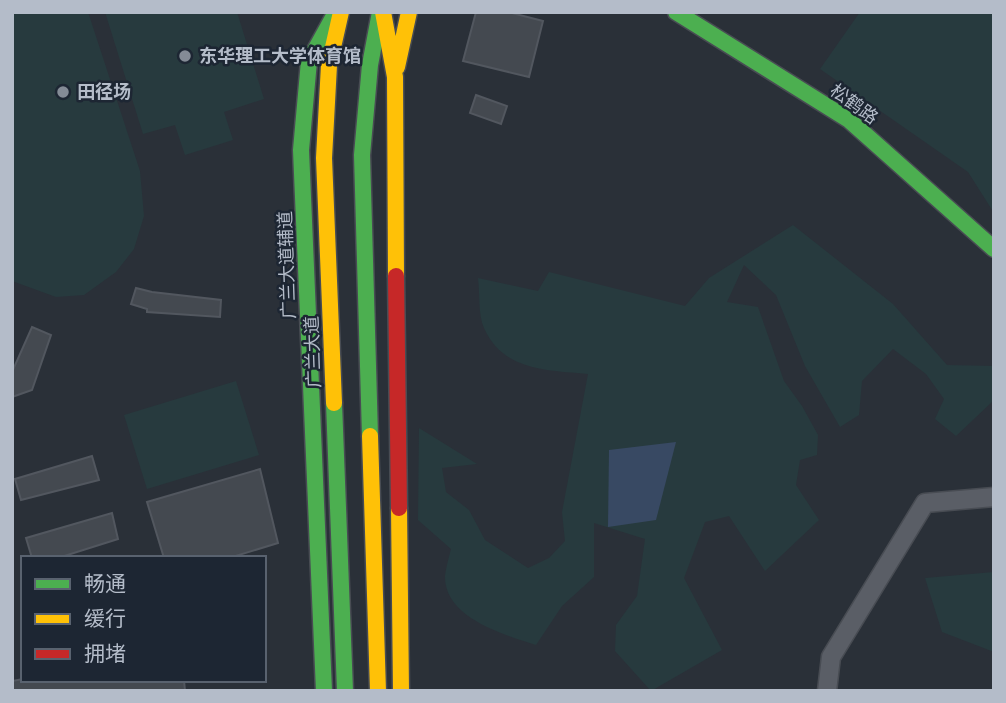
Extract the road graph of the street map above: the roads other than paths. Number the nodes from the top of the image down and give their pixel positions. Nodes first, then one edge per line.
1 (339, 12) edge
2 (409, 12) edge
3 (676, 12) edge
4 (385, 16) edge
5 (395, 77) junction
6 (994, 249) edge
7 (994, 497) edge
8 (324, 691) edge
9 (345, 691) edge
10 (378, 691) edge
11 (401, 691) edge
12 (827, 691) edge

1 - 8 main road, 广兰大道辅道
1 - 9 main road, 广兰大道
2 - 5 main road
3 - 6 main road, 松鹤路
4 - 5 main road
4 - 10 main road
5 - 11 main road
7 - 12 street

